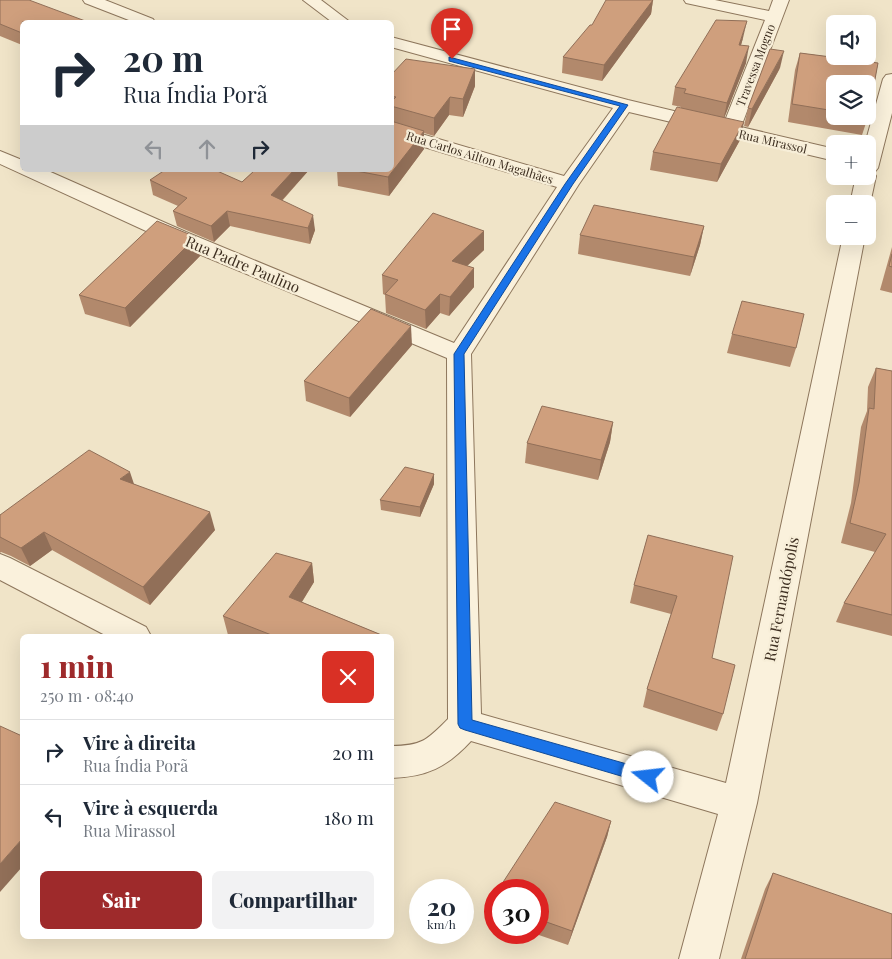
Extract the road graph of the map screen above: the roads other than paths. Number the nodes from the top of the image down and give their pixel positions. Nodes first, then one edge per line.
1 (91, 0) edge
2 (311, 0) edge
3 (692, 0) edge
4 (781, 0) edge
5 (773, 17) junction
6 (142, 20) edge
7 (336, 20) edge
8 (394, 43) edge
9 (892, 79) edge
10 (624, 105) junction
11 (394, 131) edge
12 (730, 131) junction
13 (876, 135) edge
14 (826, 153) edge
15 (0, 157) edge
16 (20, 166) edge
17 (33, 172) edge
18 (569, 184) junction
19 (852, 245) edge
20 (459, 354) junction
21 (0, 566) edge
22 (131, 634) edge
23 (465, 724) junction
24 (394, 762) edge
25 (739, 803) junction
26 (699, 959) edge

1 - 6 street
2 - 7 street
3 - 5 street
4 - 5 street, Travessa Mogno
5 - 12 street, Travessa Mogno
8 - 10 street, Rua Mirassol
9 - 13 street
10 - 12 street, Rua Mirassol
10 - 18 street
11 - 18 street, Rua Carlos Ailton Magalhães
12 - 14 street, Rua Mirassol
15 - 16 street
17 - 20 street, Rua Padre Paulino
18 - 20 street
19 - 25 street, Rua Fernandópolis
20 - 23 street
21 - 22 street
23 - 24 street
23 - 25 street
25 - 26 street, Rua Fernandópolis

